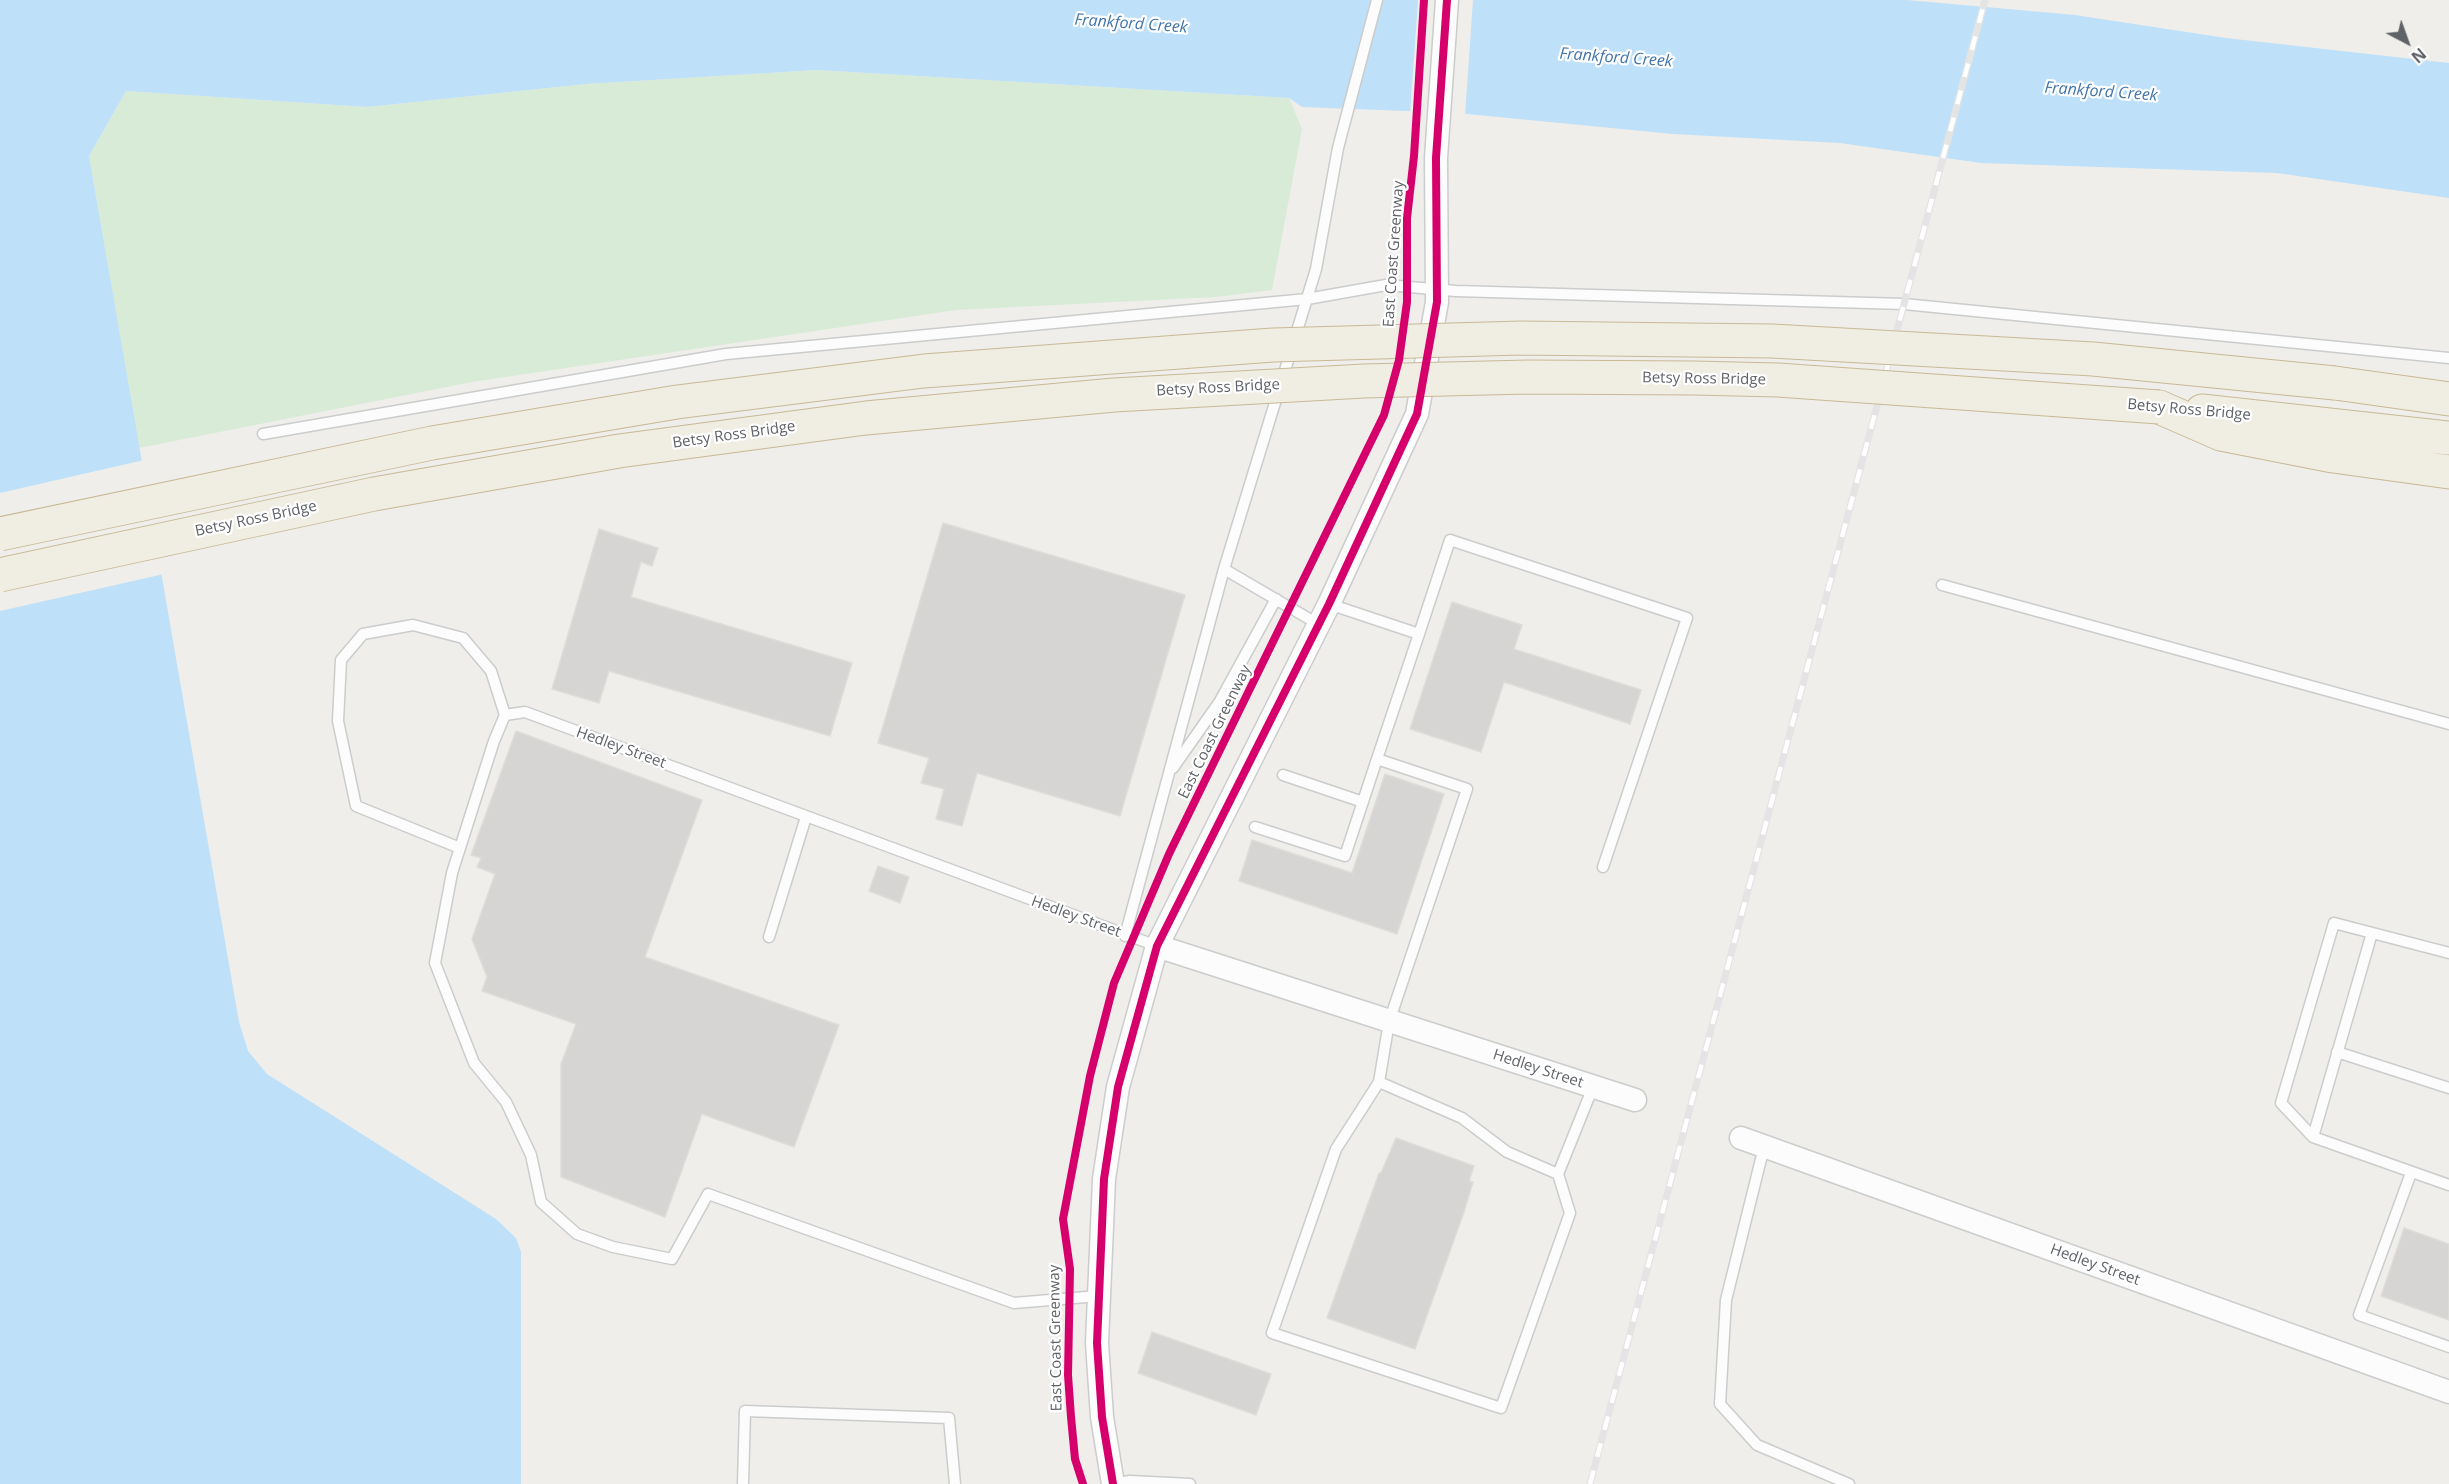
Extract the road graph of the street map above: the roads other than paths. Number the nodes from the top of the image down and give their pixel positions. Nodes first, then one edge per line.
1 (1377, 0) edge
2 (1447, 0) edge
3 (1437, 290) junction
4 (1307, 299) junction
5 (2449, 358) edge
6 (2449, 380) edge
7 (2335, 383) junction
8 (2449, 399) edge
9 (2159, 406) junction
10 (263, 434) dead end
11 (2449, 438) edge
12 (2449, 472) edge
13 (0, 534) edge
14 (1224, 569) junction
15 (0, 575) edge
16 (1942, 585) dead end
17 (1276, 599) junction
18 (1329, 604) junction
19 (1318, 624) junction
20 (1419, 634) junction
21 (505, 714) junction
22 (2449, 724) edge
23 (1377, 759) junction
24 (1169, 774) junction
25 (1283, 776) dead end
26 (1363, 802) junction
27 (806, 817) junction
28 (1255, 827) dead end
29 (460, 848) junction
30 (1604, 867) dead end
31 (2372, 933) junction
32 (1125, 936) junction
33 (769, 937) dead end
34 (1157, 946) junction
35 (2449, 953) edge
36 (1389, 1022) junction
37 (2337, 1052) junction
38 (1379, 1082) junction
39 (1593, 1087) junction
40 (2449, 1088) edge
41 (1635, 1100) dead end
42 (2313, 1137) junction
43 (1741, 1138) dead end
44 (1764, 1147) junction
45 (2411, 1173) junction
46 (1558, 1174) junction
47 (2449, 1185) edge
48 (1098, 1296) junction
49 (2449, 1347) edge
50 (2449, 1392) edge
51 (743, 1484) edge
52 (955, 1484) edge
53 (1112, 1484) edge
54 (1190, 1484) edge
55 (1849, 1484) edge

1 - 4 lane
2 - 3 street
3 - 4 lane
3 - 5 lane
3 - 18 street
4 - 10 lane
4 - 14 lane
6 - 7 highway
7 - 8 highway
7 - 13 highway, bridge
9 - 11 highway, Betsy Ross Bridge
9 - 12 highway
9 - 15 highway, Betsy Ross Bridge, bridge
14 - 17 lane
14 - 24 lane
16 - 22 lane
17 - 19 lane
17 - 24 lane
18 - 19 street
18 - 20 lane
19 - 34 street
20 - 23 lane
20 - 30 lane
21 - 27 lane, Hedley Street
21 - 29 lane
21 - 29 lane
23 - 26 lane
23 - 36 lane
24 - 32 lane
25 - 26 lane
26 - 28 lane
27 - 32 lane, Hedley Street
27 - 33 lane
29 - 48 lane
31 - 35 lane
31 - 37 lane
31 - 42 lane
32 - 34 lane, Hedley Street
34 - 36 street, Hedley Street
34 - 48 street
36 - 38 lane
36 - 39 street, Hedley Street
37 - 40 lane
37 - 42 lane
38 - 46 lane
38 - 46 lane
39 - 41 street, Hedley Street
39 - 46 lane
42 - 45 lane
43 - 44 street, Hedley Street
44 - 50 street, Hedley Street
44 - 55 lane
45 - 47 lane
45 - 49 lane
48 - 53 street
51 - 52 lane
53 - 54 lane

